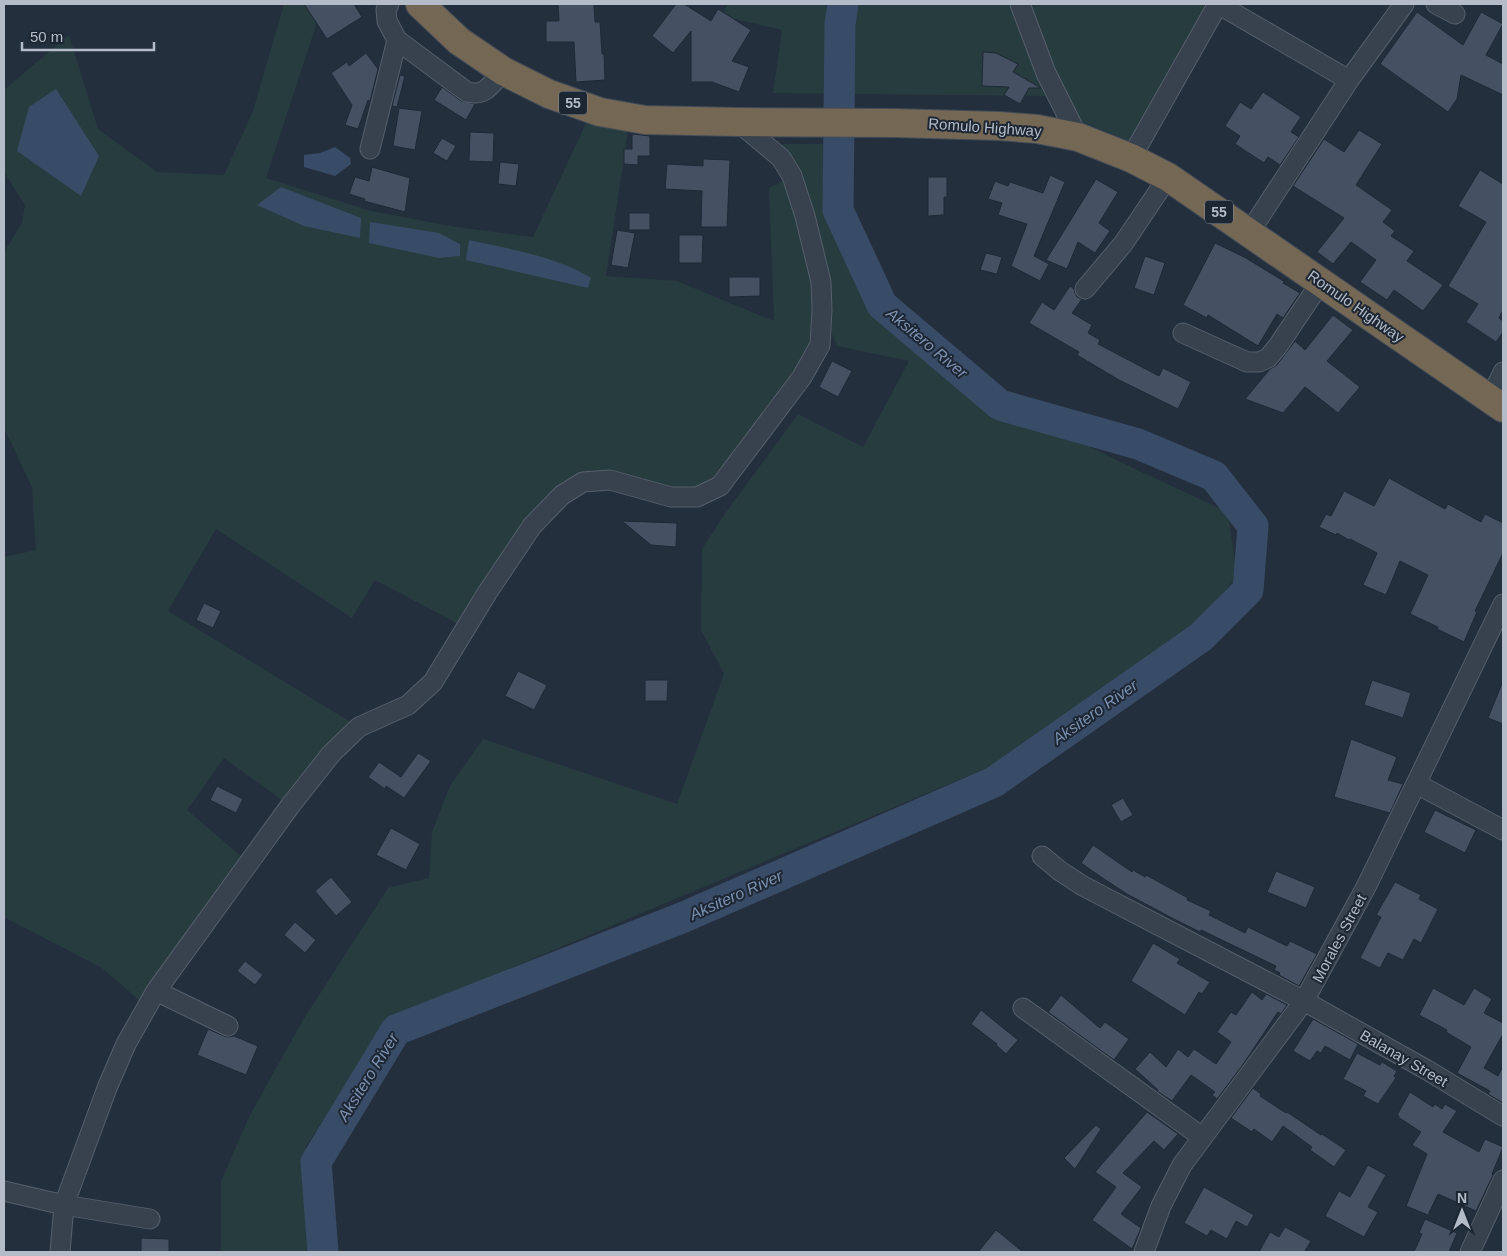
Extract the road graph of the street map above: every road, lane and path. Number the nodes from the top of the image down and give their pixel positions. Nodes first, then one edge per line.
1 (389, 4) edge
2 (420, 4) edge
3 (1020, 4) edge
4 (1218, 4) edge
5 (1404, 4) edge
6 (1436, 4) edge
7 (1455, 14) dead end
8 (397, 40) junction
9 (503, 71) junction
10 (1349, 80) junction
11 (746, 122) junction
12 (1078, 137) junction
13 (370, 149) dead end
14 (1131, 158) junction
15 (1168, 177) junction
16 (1249, 233) junction
17 (1321, 282) junction
18 (1085, 289) dead end
19 (1184, 333) dead end
20 (1503, 372) edge
21 (1496, 403) edge
22 (1503, 604) edge
23 (1417, 784) junction
24 (1503, 830) edge
25 (1042, 856) dead end
26 (156, 991) junction
27 (1304, 1001) junction
28 (1024, 1008) dead end
29 (228, 1026) dead end
30 (1503, 1116) edge
31 (1202, 1138) junction
32 (1503, 1180) edge
33 (4, 1191) edge
34 (64, 1205) junction
35 (150, 1219) dead end
36 (60, 1252) edge
37 (1144, 1252) edge
38 (1470, 1252) edge

1 - 8 street
2 - 9 highway, Romulo Highway / 55
3 - 12 street
4 - 10 street
4 - 14 street
5 - 10 street
6 - 7 street
8 - 9 street
8 - 13 street
9 - 11 highway, Romulo Highway / 55
10 - 16 street
11 - 12 highway, Romulo Highway / 55
11 - 26 street
12 - 14 highway, Romulo Highway / 55
14 - 15 highway, Romulo Highway / 55
15 - 16 highway, Romulo Highway / 55
15 - 18 street
16 - 17 highway, Romulo Highway / 55
17 - 19 street
17 - 21 highway, Romulo Highway / 55
20 - 21 street
22 - 23 street, Morales Street
23 - 24 street
23 - 27 street, Morales Street
25 - 27 street, Balanay Street
26 - 29 street
26 - 34 street
27 - 30 street, Balanay Street
27 - 31 street, Morales Street
28 - 31 street
31 - 37 street, Morales Street
32 - 38 street
33 - 34 street
34 - 35 street
34 - 36 street

